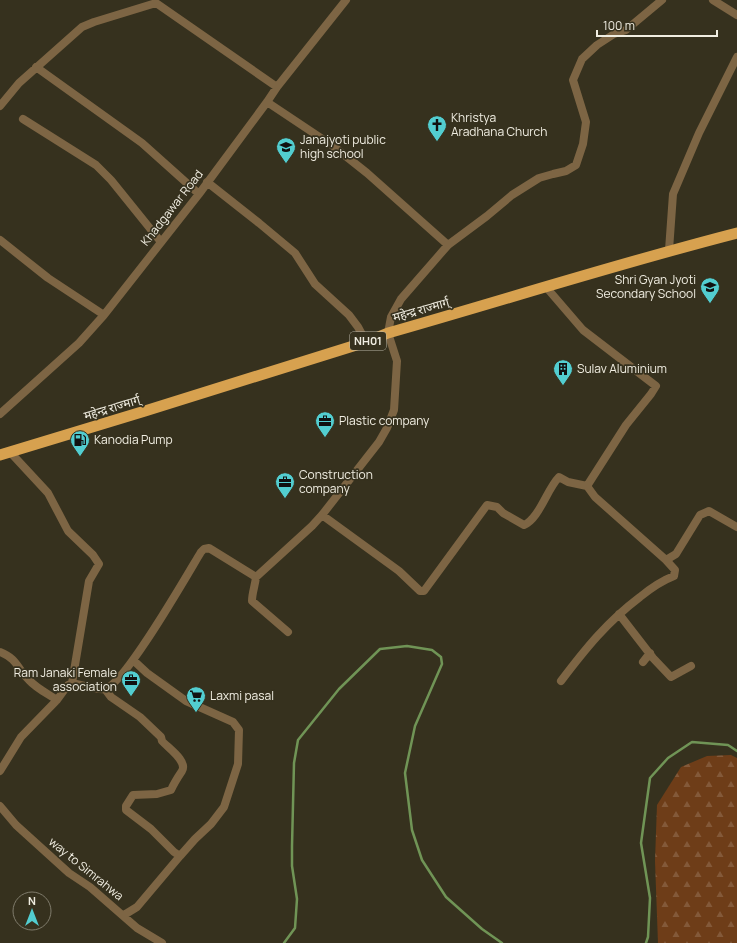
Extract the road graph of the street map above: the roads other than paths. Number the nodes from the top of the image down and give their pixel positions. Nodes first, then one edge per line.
1 (346, 0) edge
2 (662, 0) edge
3 (713, 0) edge
4 (156, 2) edge
5 (737, 15) edge
6 (737, 57) edge
7 (36, 67) junction
8 (277, 87) junction
9 (267, 102) junction
10 (0, 106) edge
11 (23, 119) dead end
12 (207, 182) junction
13 (199, 194) junction
14 (737, 233) edge
15 (0, 240) edge
16 (161, 242) junction
17 (448, 245) junction
18 (669, 250) junction
19 (546, 287) junction
20 (104, 315) junction
21 (388, 333) junction
22 (366, 342) junction
23 (0, 414) edge
24 (5, 453) edge
25 (587, 486) junction
26 (322, 514) junction
27 (737, 527) edge
28 (666, 560) junction
29 (256, 577) junction
30 (619, 614) junction
31 (288, 632) dead end
32 (0, 652) edge
33 (650, 653) junction
34 (133, 660) junction
35 (643, 662) dead end
36 (691, 666) dead end
37 (561, 681) dead end
38 (72, 683) junction
39 (105, 689) junction
40 (58, 700) junction
41 (0, 771) edge
42 (0, 806) edge
43 (180, 856) junction
44 (124, 915) junction
45 (162, 943) edge

1 - 8 street, Khadgawar Road
2 - 17 street
3 - 5 street
4 - 7 street
4 - 8 street
6 - 18 street
7 - 10 street
7 - 13 street
8 - 9 street, Khadgawar Road
9 - 12 street, Khadgawar Road
9 - 17 street
11 - 16 street
12 - 13 street, Khadgawar Road
12 - 22 street
13 - 16 street, Khadgawar Road
14 - 18 highway, महेन्द्र राज्मार्ग् / NH01
15 - 20 street
16 - 20 street, Khadgawar Road
17 - 21 street
18 - 19 highway, महेन्द्र राज्मार्ग् / NH01
19 - 21 highway, महेन्द्र राज्मार्ग् / NH01
19 - 25 street
20 - 23 street, Khadgawar Road
21 - 22 highway, महेन्द्र राज्मार्ग् / NH01
21 - 26 street
22 - 24 highway, महेन्द्र राज्मार्ग् / NH01
24 - 38 street
25 - 26 street
25 - 28 street
26 - 29 street
27 - 28 street
28 - 30 street
29 - 31 street
29 - 34 street
30 - 33 street
30 - 37 street
32 - 40 street
33 - 35 street
33 - 36 street
34 - 39 street
34 - 43 street
38 - 39 street
38 - 40 street
39 - 43 street
40 - 41 street
42 - 44 street, way to Simrahwa
43 - 44 street
44 - 45 street, way to Simrahwa

